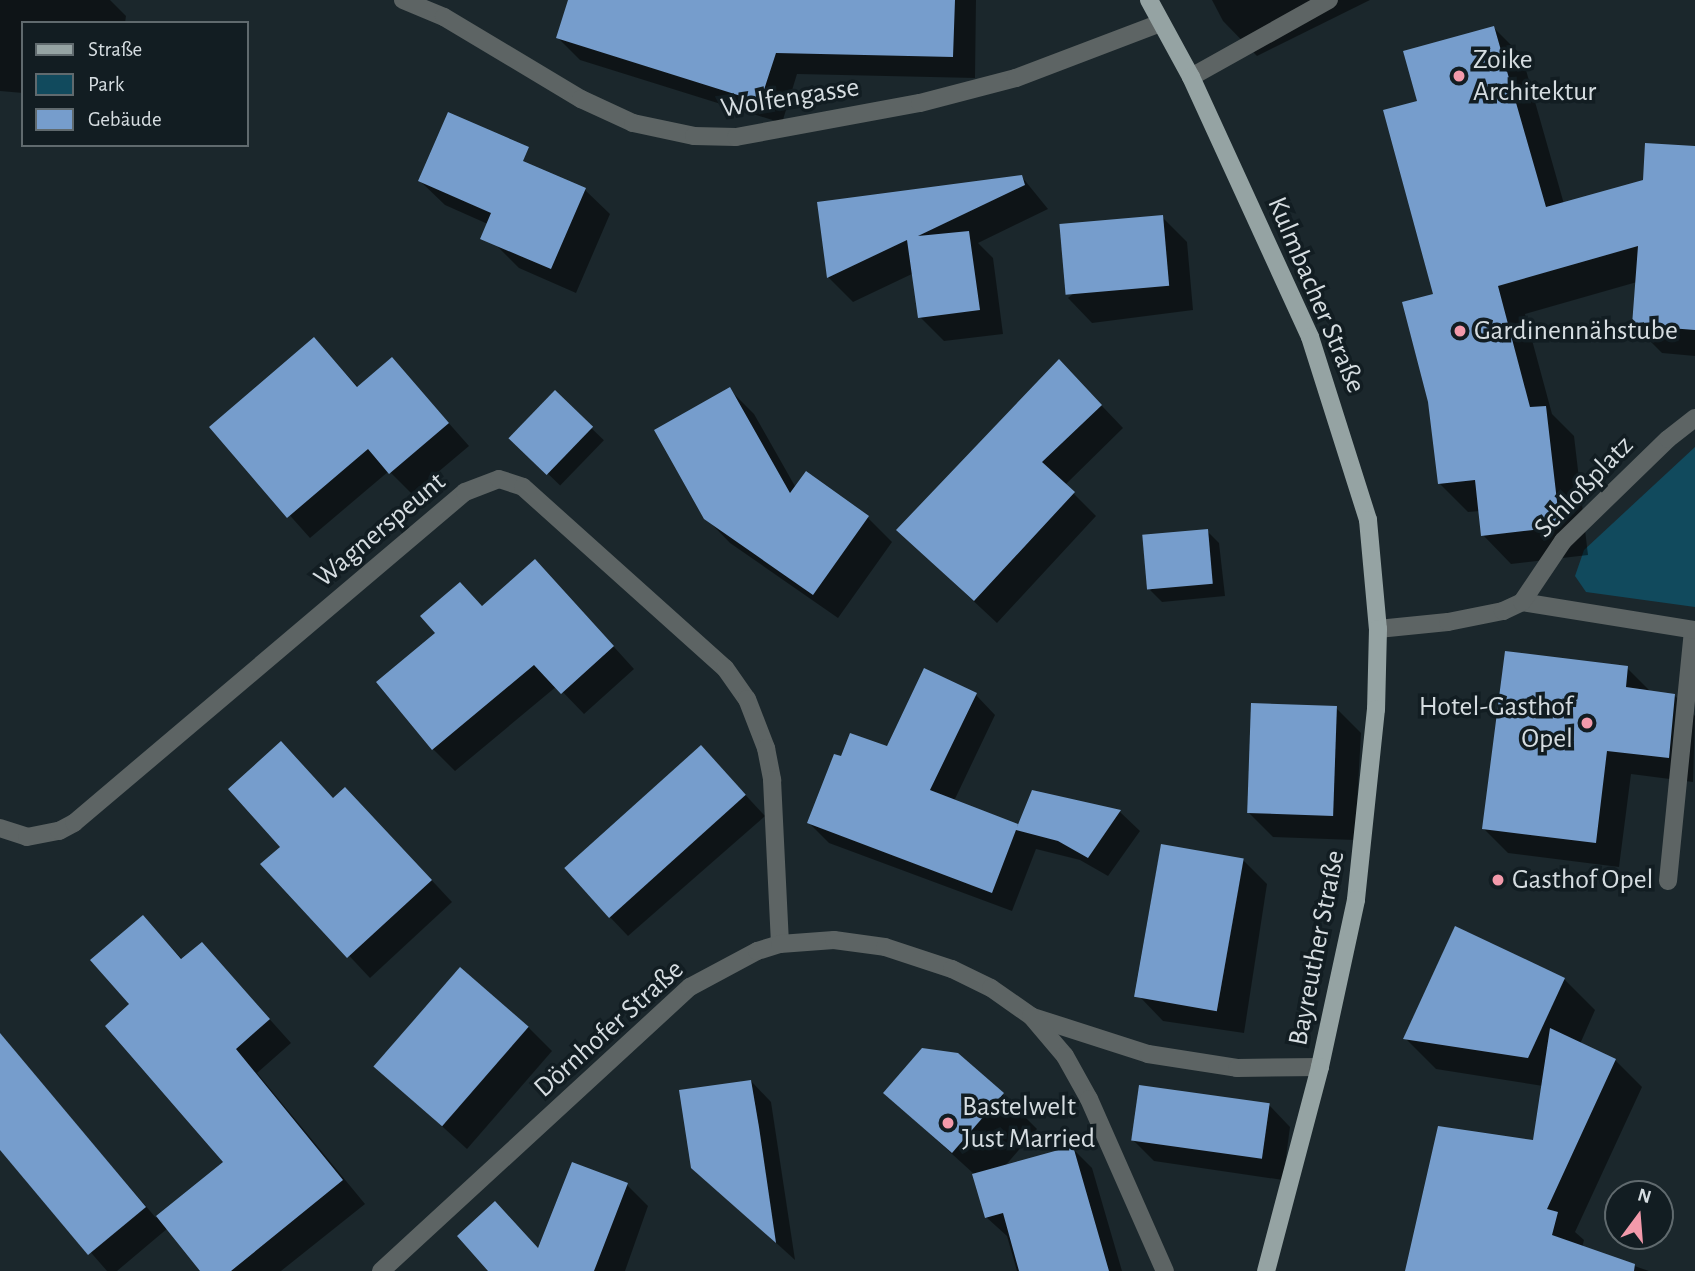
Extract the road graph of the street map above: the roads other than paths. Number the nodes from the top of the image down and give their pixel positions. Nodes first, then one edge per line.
1 (403, 0) edge
2 (1149, 0) edge
3 (1329, 0) edge
4 (1161, 23) junction
5 (1191, 77) junction
6 (1695, 418) edge
7 (1522, 602) junction
8 (1378, 629) junction
9 (1694, 630) edge
10 (0, 828) edge
11 (1668, 881) dead end
12 (780, 944) junction
13 (1031, 1016) junction
14 (1320, 1067) junction
15 (381, 1271) edge
16 (1165, 1271) edge
17 (1266, 1271) edge

1 - 4 street, Wolfengasse
2 - 4 main road, Kulmbacher Straße
3 - 5 street
4 - 5 main road, Kulmbacher Straße
5 - 8 main road, Kulmbacher Straße
6 - 7 street, Schloßplatz
7 - 8 street
7 - 9 street
8 - 14 main road, Bayreuther Straße
9 - 11 street
10 - 12 street, Wagnerspeunt
12 - 13 street, Dörnhofer Straße
12 - 15 street, Dörnhofer Straße
13 - 14 street, Dörnhofer Straße
13 - 16 street, Dörnhofer Straße
14 - 17 main road, Bayreuther Straße

